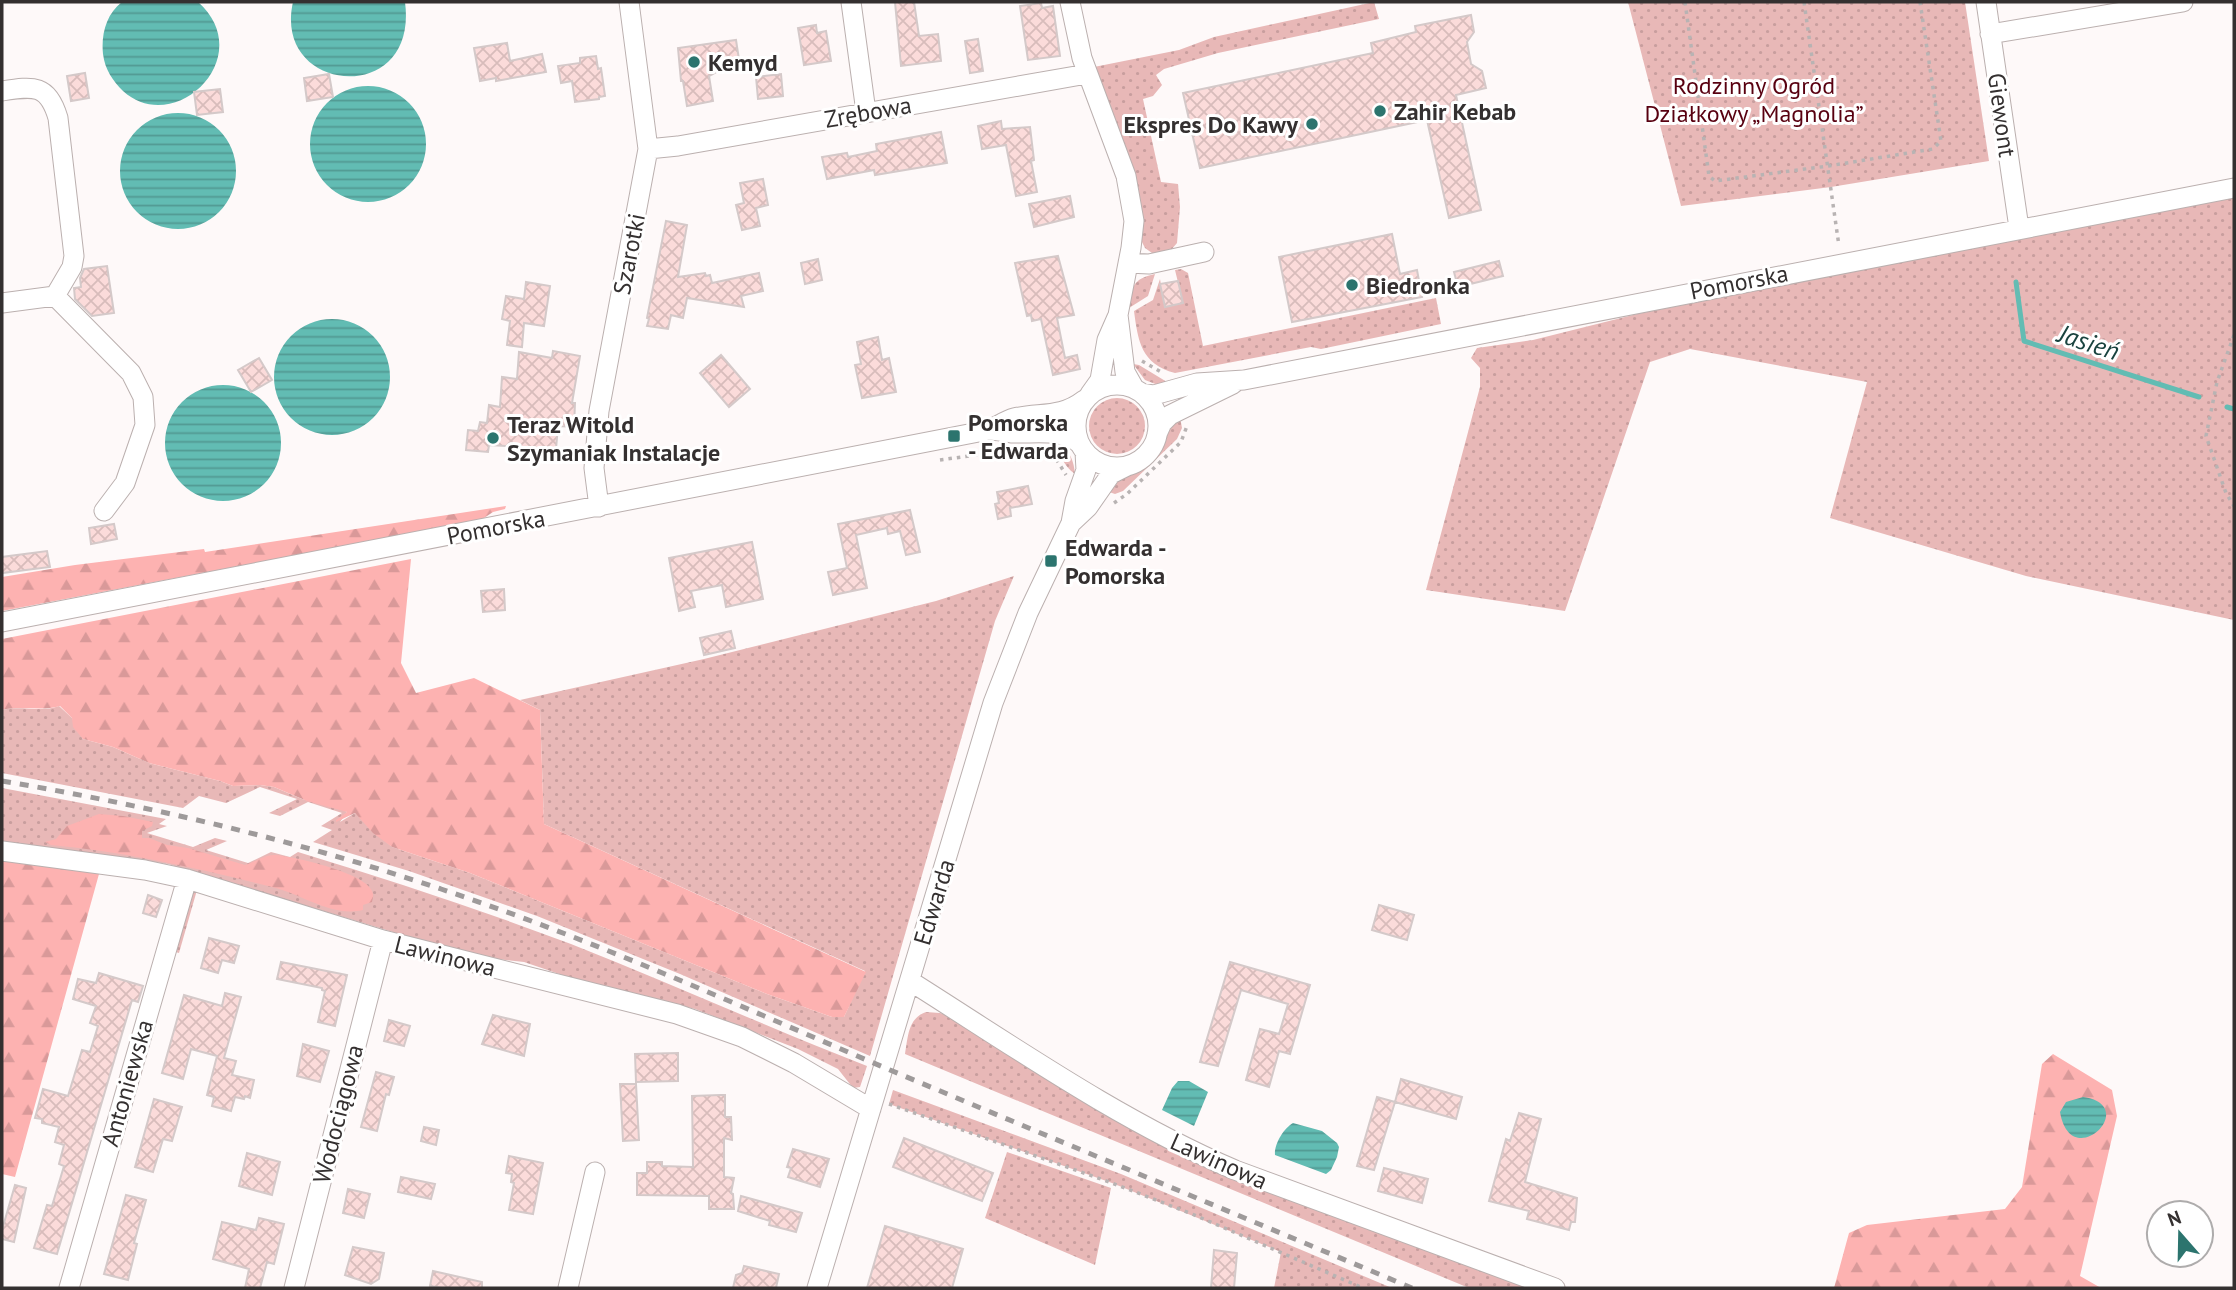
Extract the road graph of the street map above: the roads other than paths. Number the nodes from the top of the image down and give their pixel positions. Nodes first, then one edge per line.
1 (629, 2) edge
2 (851, 2) edge
3 (1070, 2) edge
4 (1986, 2) edge
5 (2183, 2) edge
6 (1990, 34) junction
7 (1087, 74) junction
8 (2, 91) edge
9 (866, 112) junction
10 (648, 149) junction
11 (2234, 188) edge
12 (2019, 229) junction
13 (1205, 252) dead end
14 (1128, 262) junction
15 (55, 296) junction
16 (2, 303) edge
17 (1118, 315) junction
18 (1244, 380) junction
19 (1138, 390) junction
20 (1087, 397) junction
21 (989, 430) junction
22 (1157, 434) junction
23 (1082, 448) junction
24 (1127, 466) junction
25 (598, 506) junction
26 (104, 511) dead end
27 (1071, 523) junction
28 (2, 622) edge
29 (2, 851) edge
30 (187, 879) junction
31 (383, 940) junction
32 (910, 981) junction
33 (872, 1104) junction
34 (594, 1172) dead end
35 (69, 1288) edge
36 (293, 1288) edge
37 (568, 1288) edge
38 (817, 1288) edge
39 (1555, 1288) edge

1 - 10 street, Szarotki
2 - 9 street
3 - 7 street
4 - 6 street, Giewont
5 - 6 street
6 - 12 street, Giewont
7 - 9 street, Zrębowa
7 - 14 street
8 - 15 street
9 - 10 street, Zrębowa
10 - 25 street, Szarotki
11 - 12 street, Pomorska
12 - 18 street, Pomorska
13 - 14 street
14 - 17 street
15 - 16 street
15 - 26 street
17 - 19 street
17 - 20 street
18 - 19 street, Pomorska
18 - 22 street, Pomorska
19 - 20 street
19 - 22 street
20 - 21 street, Pomorska
20 - 23 street
21 - 23 street, Pomorska
21 - 25 street, Pomorska
22 - 24 street
23 - 24 street
23 - 27 street, Edwarda
24 - 27 street, Edwarda
25 - 28 street, Pomorska
27 - 32 street, Edwarda
29 - 30 street, Lawinowa
30 - 31 street, Lawinowa
30 - 35 street, Antoniewska
31 - 33 street, Lawinowa
31 - 36 street, Wodociągowa
32 - 33 street, Edwarda
32 - 39 street, Lawinowa
33 - 38 street, Edwarda
34 - 37 street

